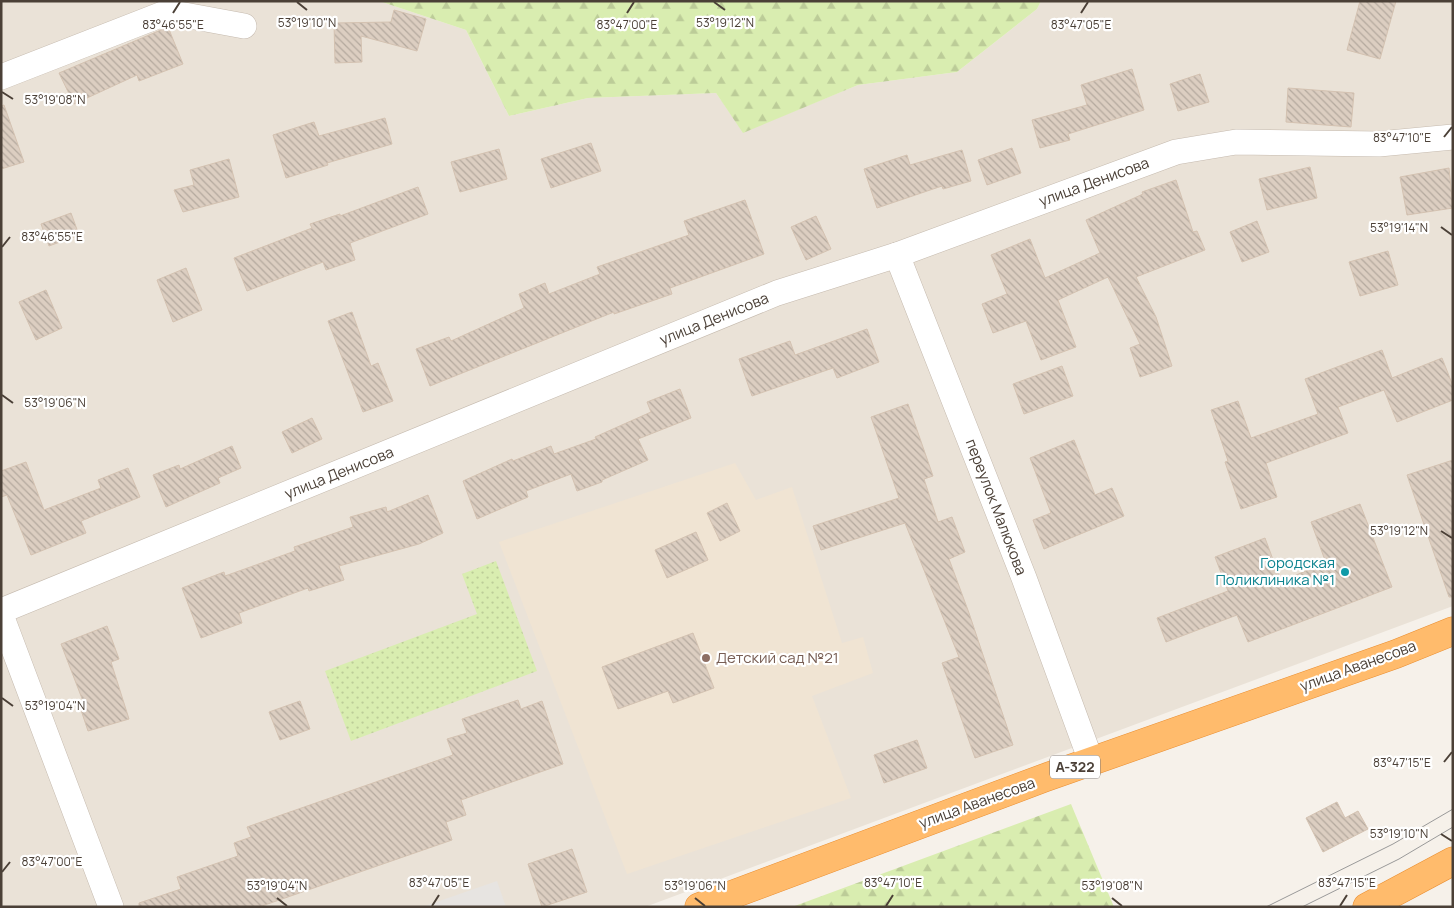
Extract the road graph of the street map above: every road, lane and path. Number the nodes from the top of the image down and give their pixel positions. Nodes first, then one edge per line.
1 (244, 26) dead end
2 (1, 77) edge
3 (1453, 137) edge
4 (897, 254) junction
5 (1, 613) edge
6 (1453, 630) edge
7 (1091, 761) junction
8 (1453, 861) edge
9 (111, 907) edge
10 (699, 907) edge
11 (1367, 907) edge

1 - 2 street
3 - 4 street, улица Денисова
4 - 5 street, улица Денисова
4 - 7 street, переулок Малюкова
5 - 9 street
6 - 7 highway, улица Аванесова / А-322
7 - 10 highway, улица Аванесова / А-322
8 - 11 highway

